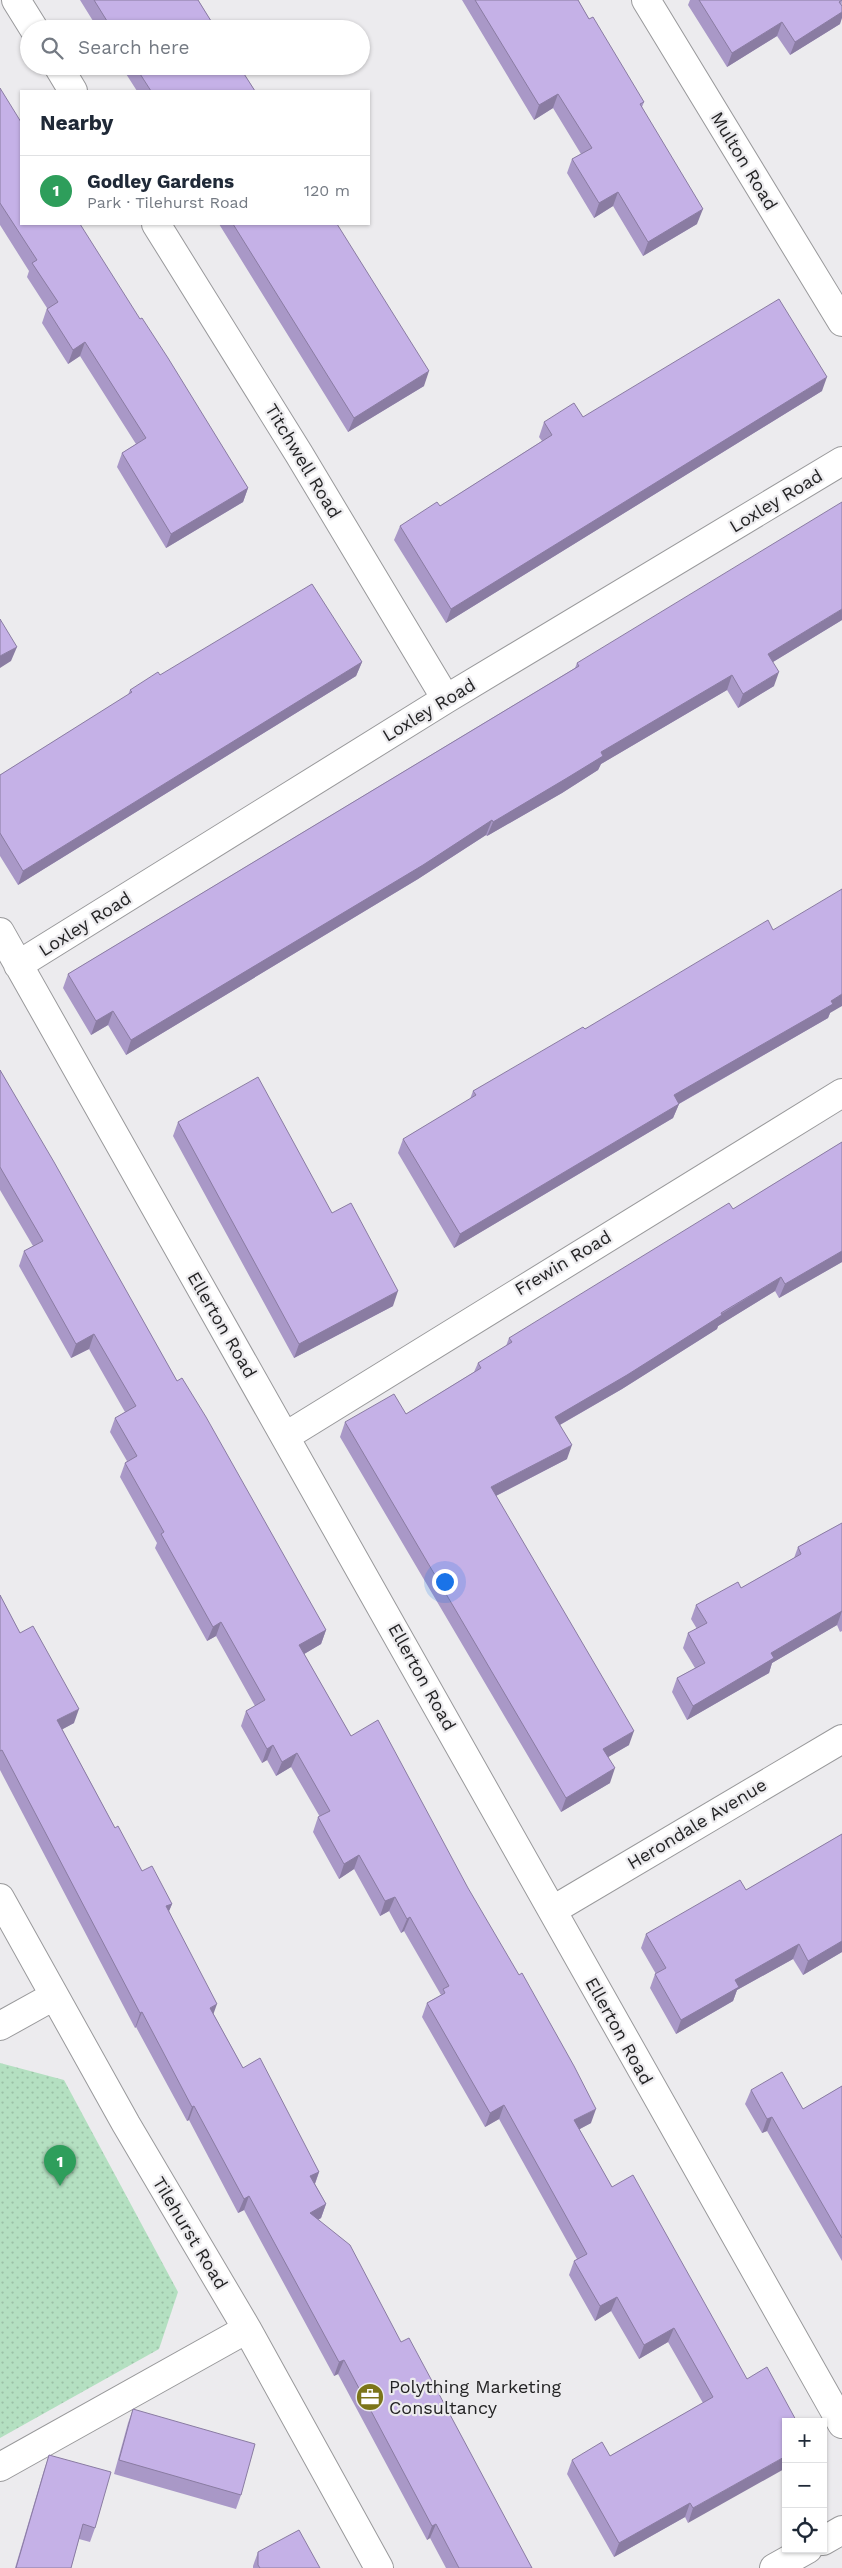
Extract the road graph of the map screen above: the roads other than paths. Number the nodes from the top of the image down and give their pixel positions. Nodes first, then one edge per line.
1 (16, 0) edge
2 (646, 0) edge
3 (28, 20) edge
4 (64, 75) edge
5 (73, 90) edge
6 (157, 225) edge
7 (842, 322) edge
8 (842, 461) edge
9 (446, 699) junction
10 (0, 932) edge
11 (18, 965) junction
12 (842, 1093) edge
13 (286, 1436) junction
14 (842, 1739) edge
15 (0, 1898) edge
16 (553, 1910) junction
17 (54, 1996) junction
18 (0, 2026) edge
19 (247, 2329) junction
20 (842, 2424) edge
21 (0, 2467) edge
22 (842, 2530) edge
23 (827, 2539) edge
24 (801, 2553) edge
25 (379, 2568) edge
26 (774, 2568) edge

1 - 3 street
2 - 7 street, Multon Road
4 - 5 street
6 - 9 street, Titchwell Road
8 - 9 street, Loxley Road
9 - 11 street, Loxley Road
10 - 11 street, Ellerton Road
11 - 13 street, Ellerton Road
12 - 13 street, Frewin Road
13 - 16 street, Ellerton Road
14 - 16 street, Herondale Avenue
15 - 17 street, Tilehurst Road
16 - 20 street, Ellerton Road
17 - 18 street
17 - 19 street, Tilehurst Road
19 - 21 street
19 - 25 street, Tilehurst Road
22 - 23 street
24 - 26 street

